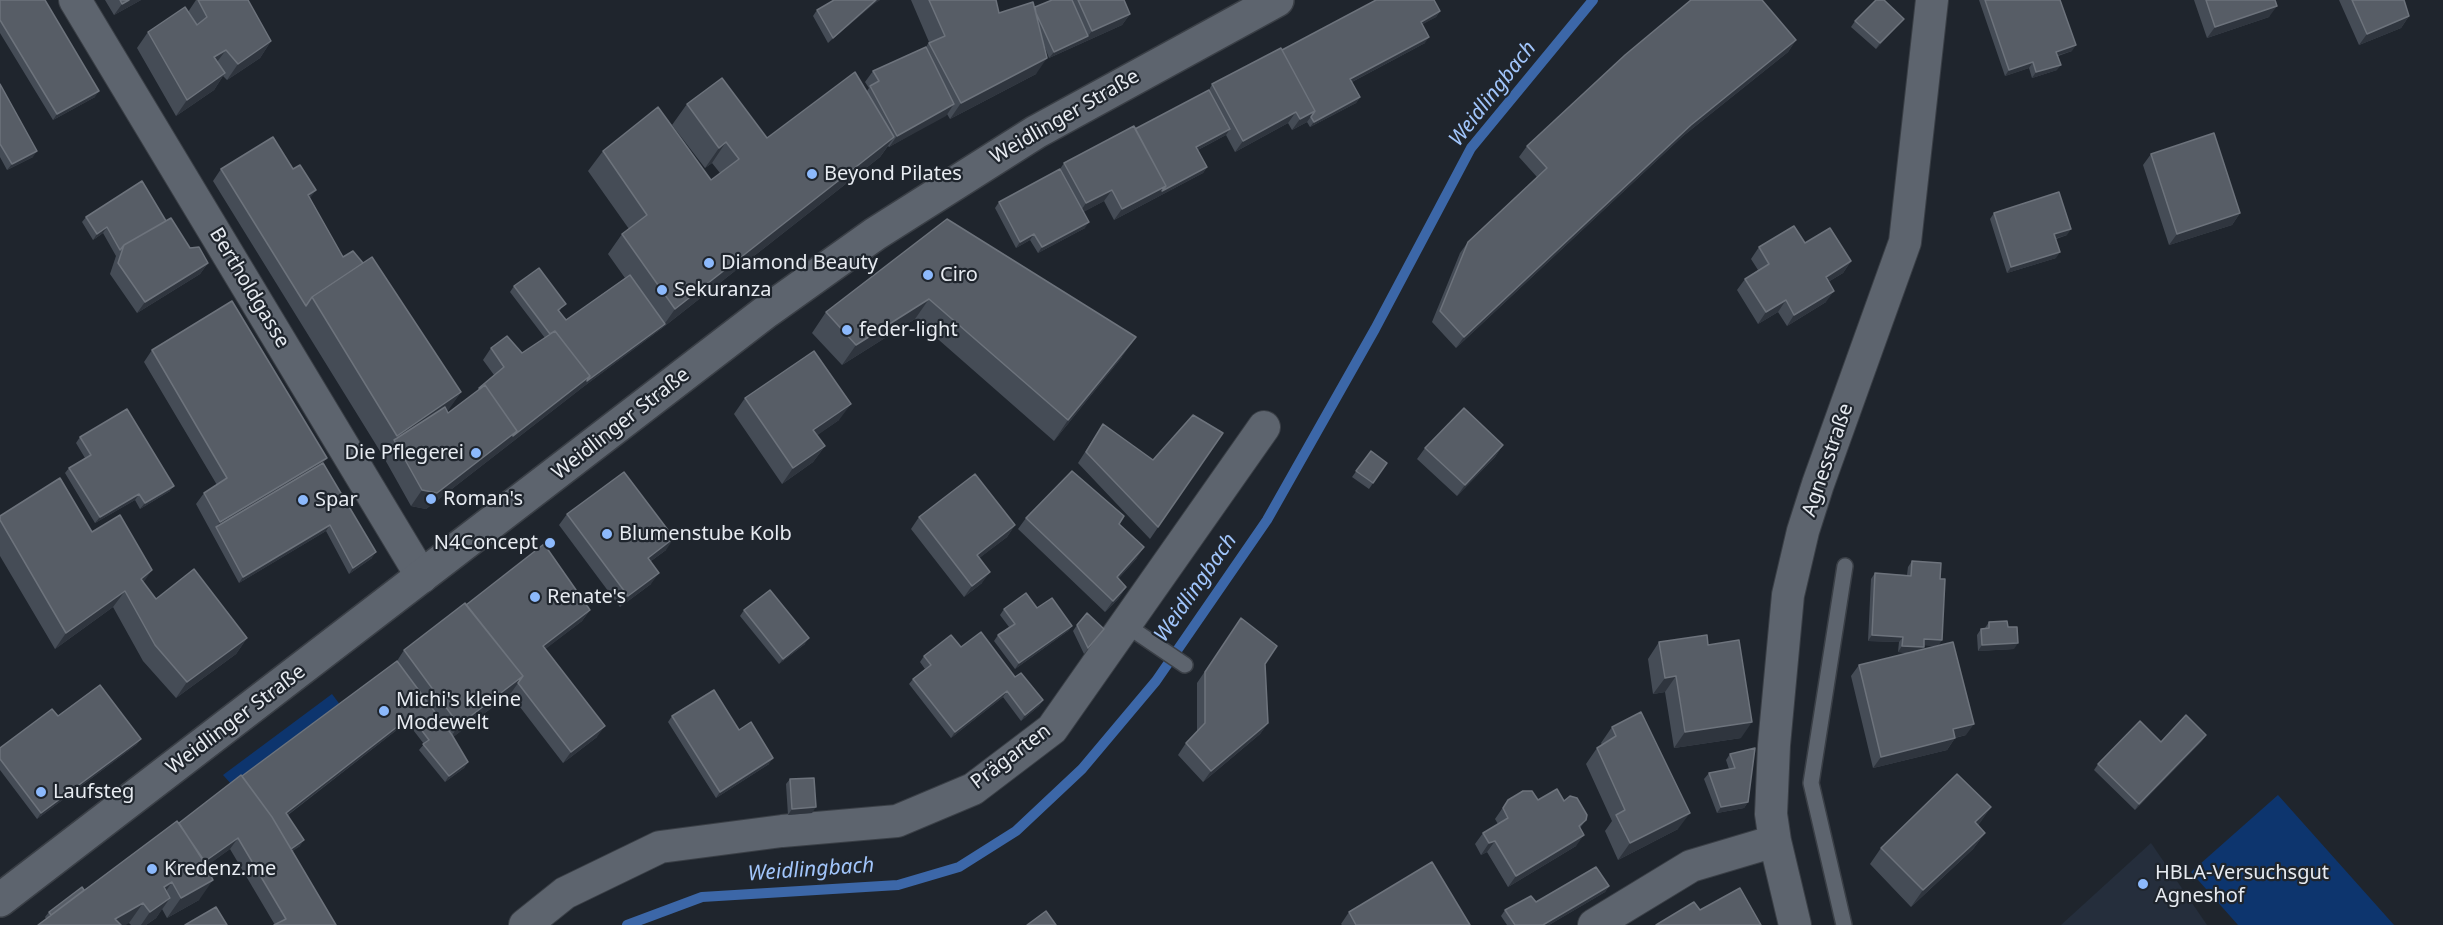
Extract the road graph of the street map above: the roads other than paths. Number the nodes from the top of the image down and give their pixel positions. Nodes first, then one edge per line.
1 (75, 0) edge
2 (1277, 0) edge
3 (1932, 0) edge
4 (1264, 427) dead end
5 (1845, 566) dead end
6 (422, 577) junction
7 (1130, 629) junction
8 (1185, 665) dead end
9 (1775, 842) junction
10 (0, 900) edge
11 (525, 925) edge
12 (1594, 925) edge
13 (1795, 925) edge
14 (1844, 925) edge

1 - 6 street, Bertholdgasse
2 - 6 main road, Weidlinger Straße
3 - 9 street, Agnesstraße
4 - 7 street, Prägarten
5 - 14 lane
6 - 10 main road, Weidlinger Straße
7 - 8 lane
7 - 11 street, Prägarten
9 - 12 street
9 - 13 street, Agnesstraße

